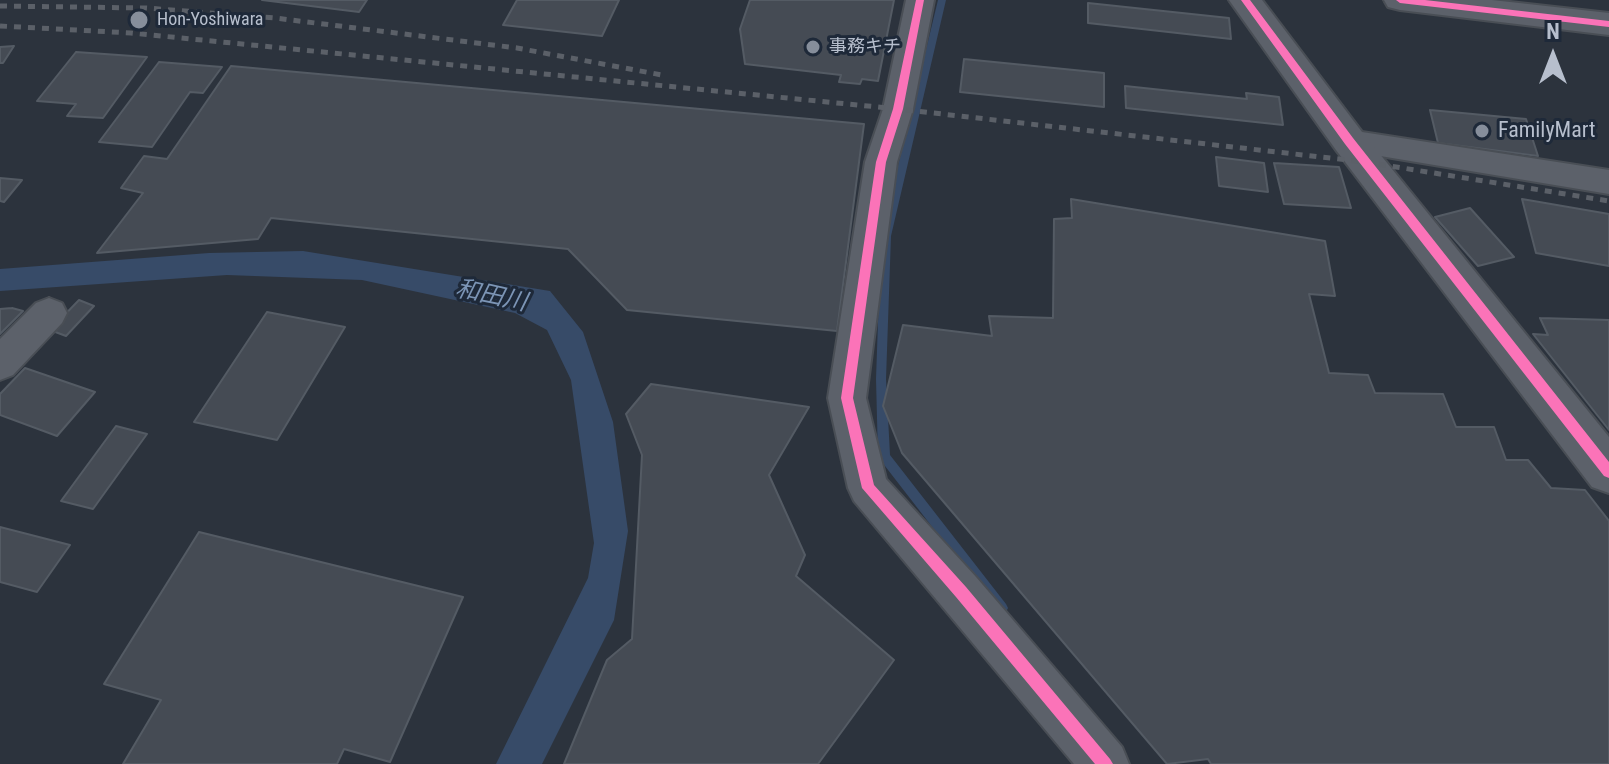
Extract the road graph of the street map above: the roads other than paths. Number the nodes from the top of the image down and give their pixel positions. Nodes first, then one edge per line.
1 (920, 0) edge
2 (1245, 0) edge
3 (1400, 0) edge
4 (1609, 24) edge
5 (1349, 141) junction
6 (1609, 182) edge
7 (49, 313) dead end
8 (0, 364) edge
9 (1609, 472) edge
10 (1105, 764) edge

1 - 10 street
2 - 5 street
3 - 4 street
5 - 6 street
5 - 9 street
7 - 8 street

